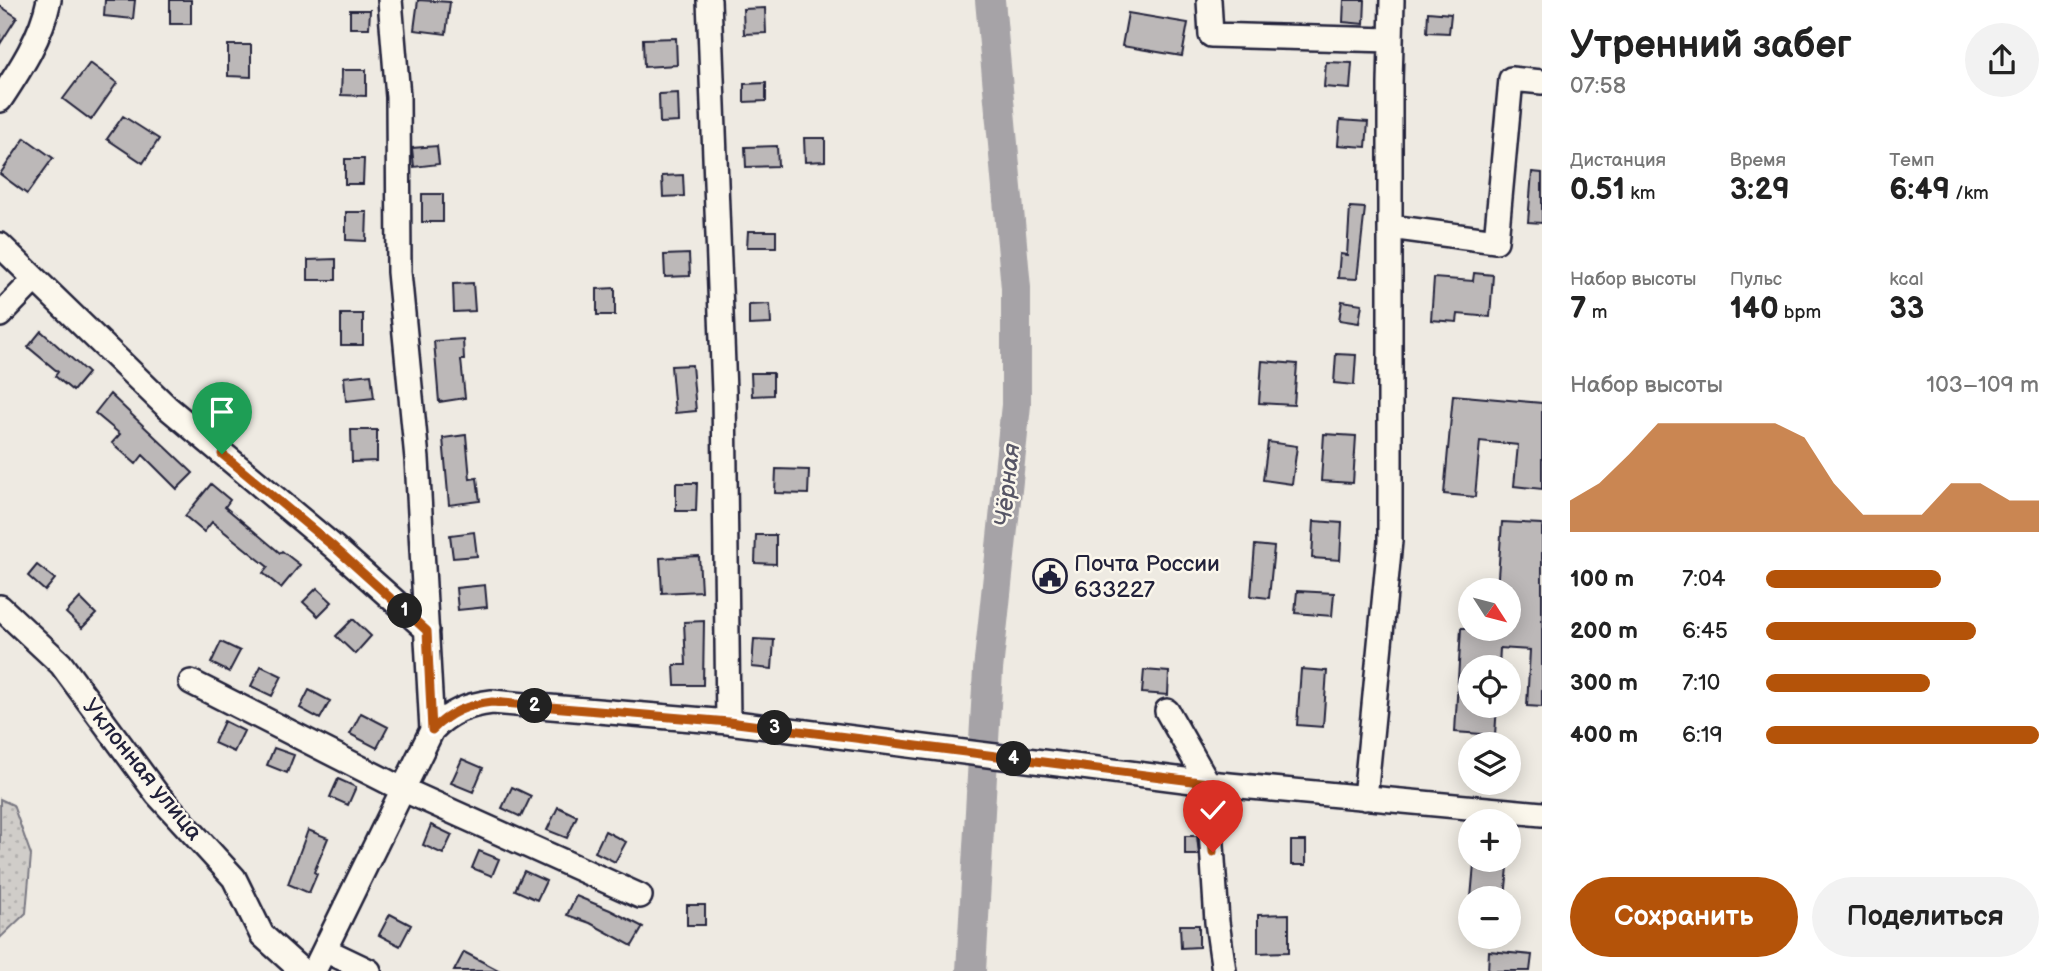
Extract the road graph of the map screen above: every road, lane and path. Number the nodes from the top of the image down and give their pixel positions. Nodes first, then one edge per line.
1 (49, 0) edge
2 (390, 0) edge
3 (709, 0) edge
4 (1209, 0) edge
5 (1392, 0) edge
6 (1391, 40) junction
7 (1542, 82) edge
8 (0, 100) edge
9 (1390, 227) junction
10 (0, 245) edge
11 (35, 279) junction
12 (0, 315) edge
13 (0, 607) edge
14 (427, 631) junction
15 (191, 682) dead end
16 (1167, 711) dead end
17 (729, 722) junction
18 (432, 730) junction
19 (1208, 783) junction
20 (402, 789) junction
21 (1365, 798) junction
22 (1542, 814) edge
23 (640, 896) dead end
24 (325, 950) junction
25 (302, 971) edge
26 (314, 971) edge
27 (369, 971) edge
28 (1224, 971) edge

1 - 8 street
2 - 14 street
3 - 17 street
4 - 6 street
5 - 6 street
6 - 9 street
7 - 9 street
9 - 21 street
10 - 11 street
11 - 12 street
11 - 14 street
13 - 25 street, Уклонная улица
14 - 18 street
15 - 20 street
16 - 19 street
17 - 18 street
17 - 19 street
18 - 20 street
19 - 21 street
19 - 28 street
20 - 23 street
20 - 24 street
21 - 22 street
24 - 26 street
24 - 27 street

